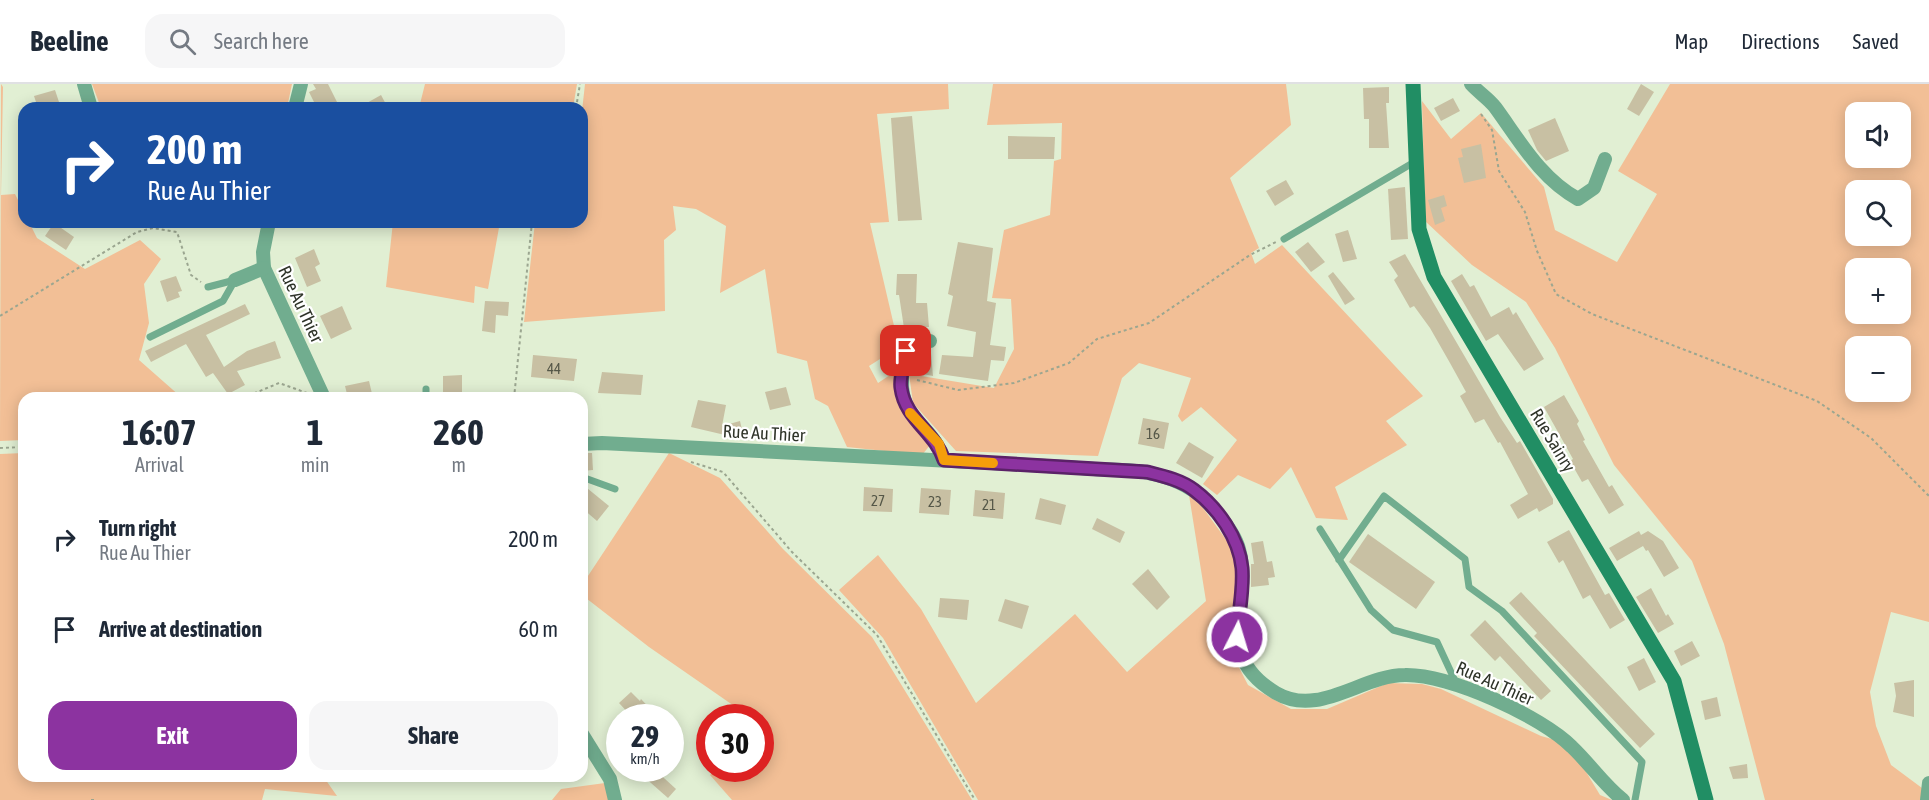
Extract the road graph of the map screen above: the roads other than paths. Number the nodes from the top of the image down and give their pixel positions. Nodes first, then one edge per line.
1 (84, 84) edge
2 (301, 84) edge
3 (1471, 84) edge
4 (1415, 85) edge
5 (89, 102) edge
6 (296, 102) edge
7 (1605, 159) dead end
8 (1416, 161) junction
9 (268, 228) edge
10 (1284, 239) road end
11 (264, 268) junction
12 (235, 280) junction
13 (207, 287) road end
14 (150, 337) dead end
15 (930, 341) dead end
16 (316, 392) edge
17 (588, 443) edge
18 (944, 460) junction
19 (588, 479) edge
20 (615, 489) dead end
21 (1320, 529) dead end
22 (1339, 560) junction
23 (1457, 684) junction
24 (588, 744) edge
25 (1929, 783) edge
26 (615, 800) edge
27 (1623, 800) edge
28 (1635, 800) edge
29 (1706, 800) edge
30 (1927, 800) edge

1 - 5 street
2 - 6 street
3 - 7 street
4 - 8 street, Rue Sainry
8 - 10 lane
8 - 29 street, Rue Sainry
9 - 11 street, Rue Au Thier
11 - 12 street
11 - 16 street, Rue Au Thier
12 - 13 lane
12 - 14 lane
15 - 18 street
17 - 18 street, Rue Au Thier
18 - 23 street, Rue Au Thier
19 - 20 lane
21 - 22 lane
22 - 23 lane
22 - 28 lane
23 - 27 street, Rue Au Thier
24 - 26 street
25 - 30 street

